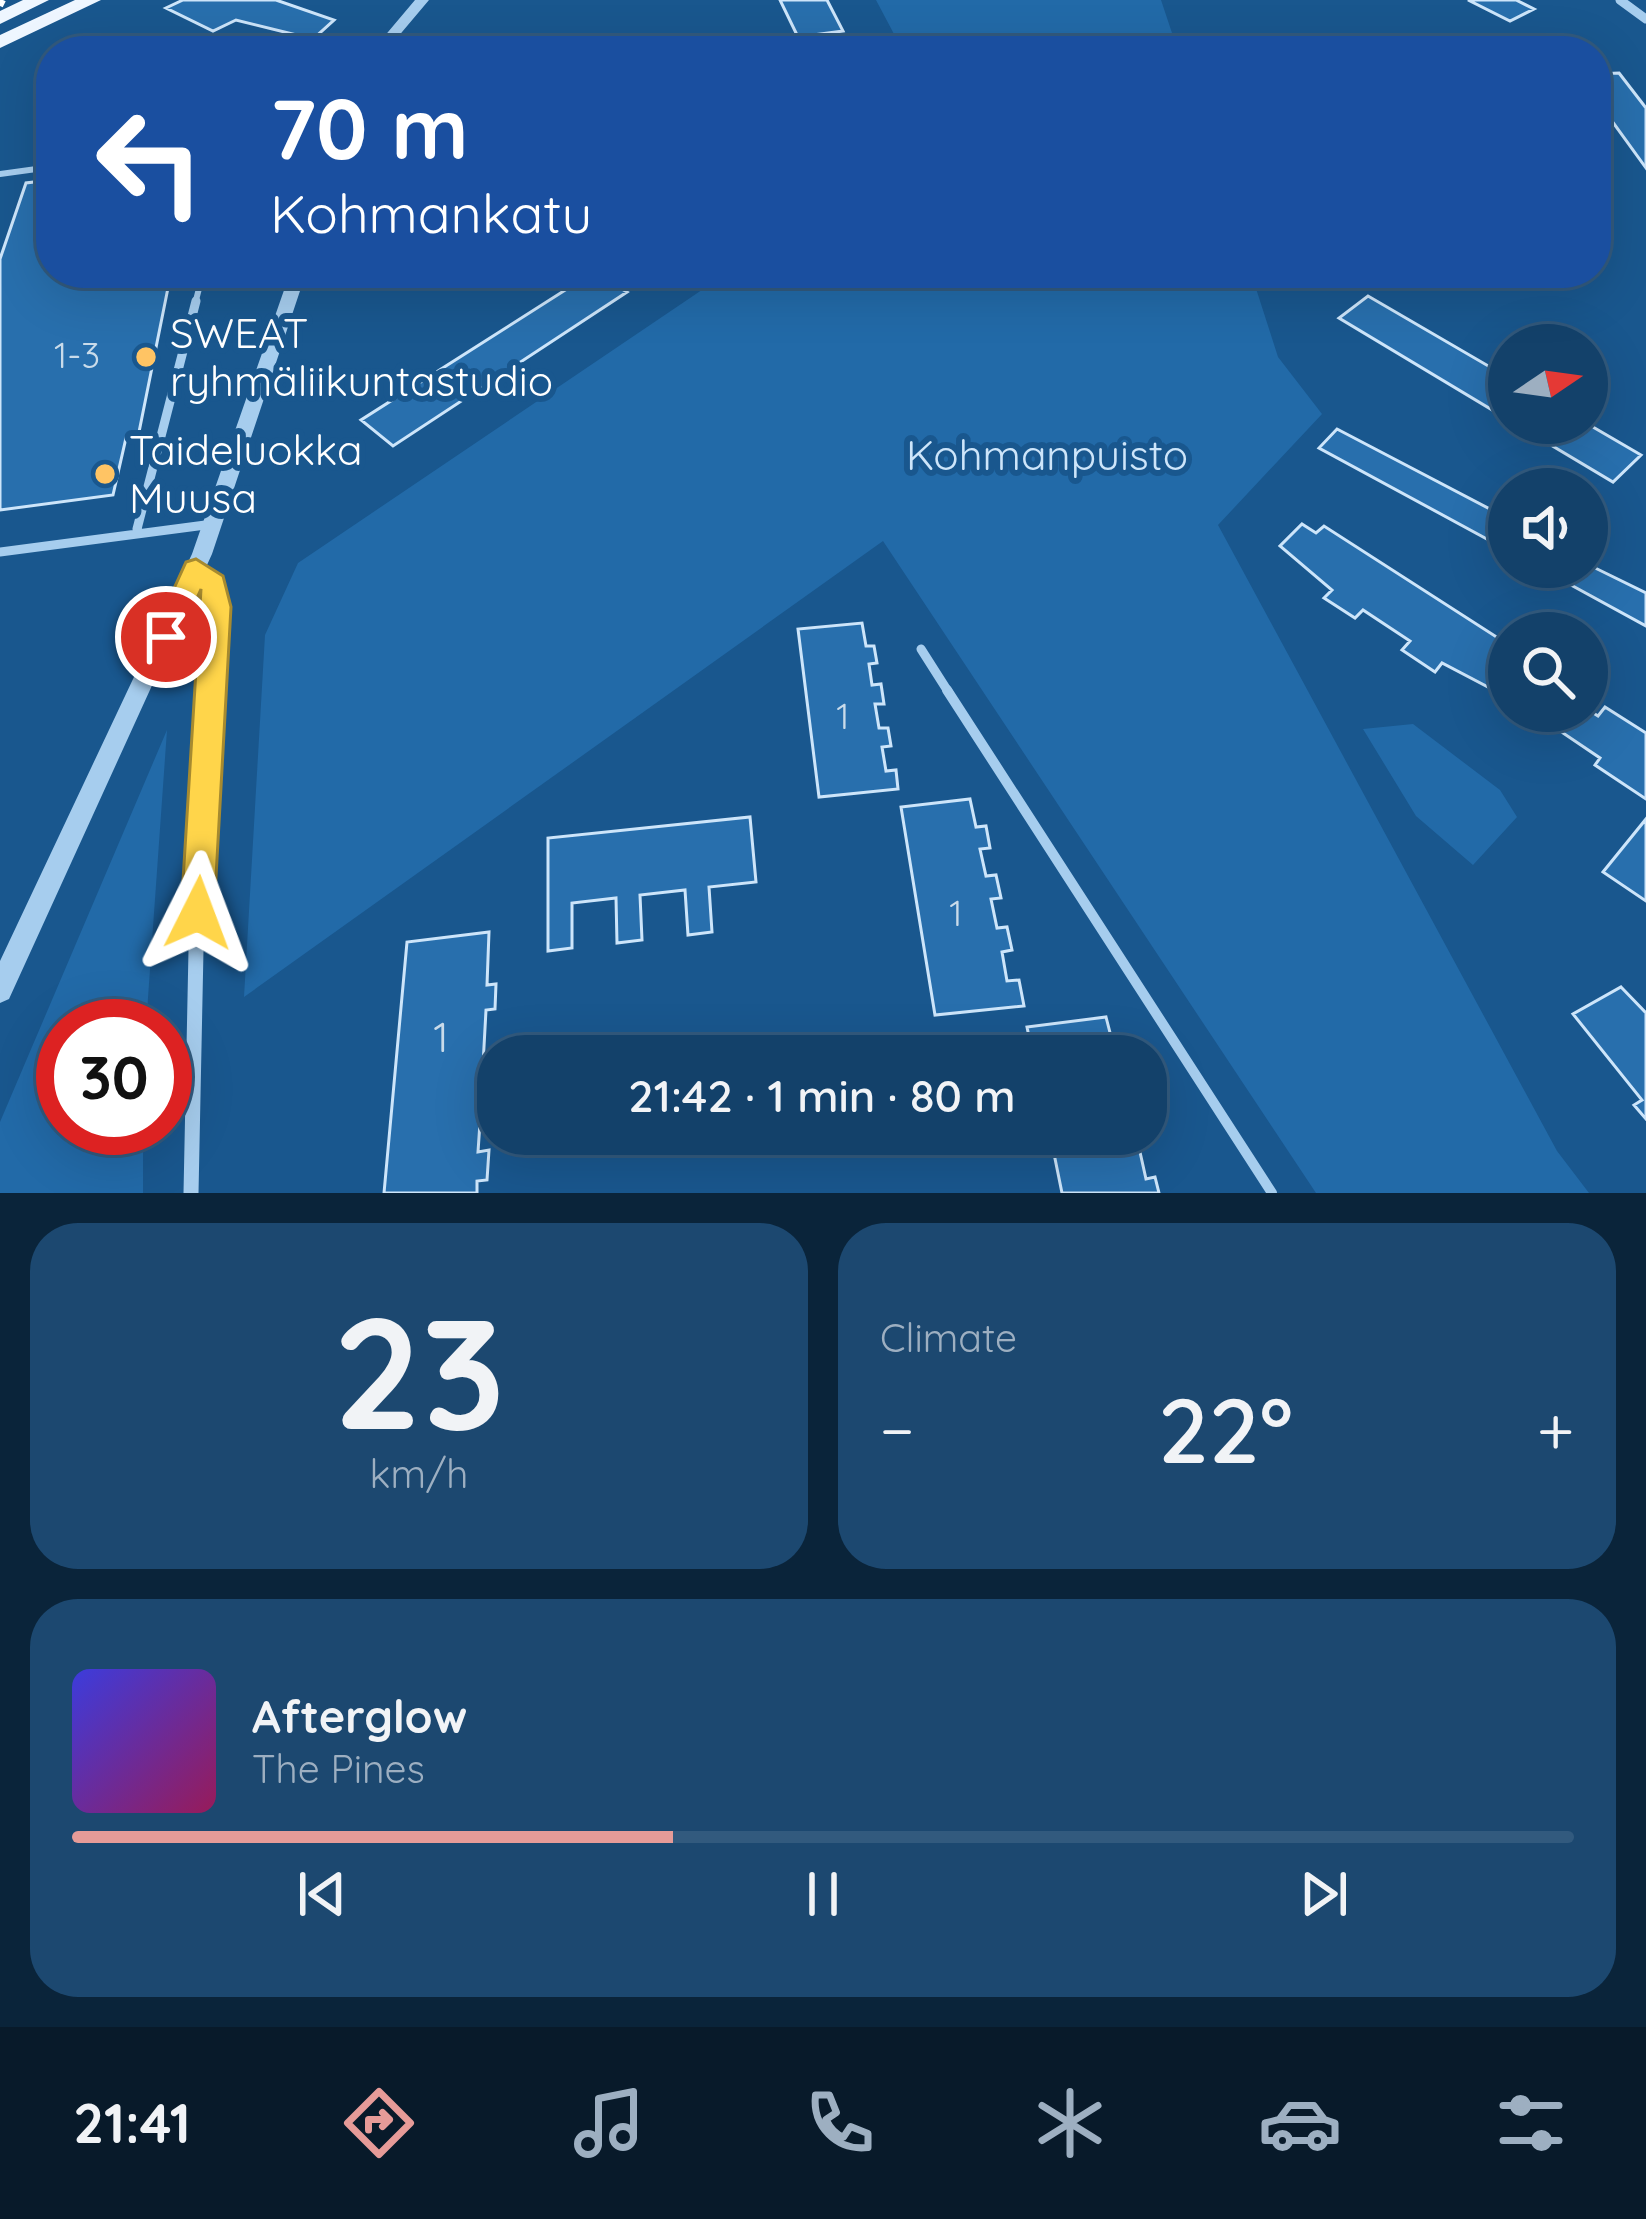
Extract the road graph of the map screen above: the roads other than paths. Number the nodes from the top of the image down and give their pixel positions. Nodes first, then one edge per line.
1 (39, 0) edge
2 (91, 0) edge
3 (422, 0) edge
4 (1620, 0) edge
5 (0, 18) edge
6 (1646, 19) edge
7 (392, 36) edge
8 (0, 42) edge
9 (36, 169) edge
10 (0, 174) edge
11 (199, 288) edge
12 (293, 288) edge
13 (214, 524) junction
14 (137, 529) junction
15 (0, 552) edge
16 (196, 570) junction
17 (921, 650) dead end
18 (0, 990) edge
19 (191, 1193) edge
20 (1273, 1193) edge

1 - 5 main road
2 - 8 main road
3 - 7 street
4 - 6 street
9 - 10 lane
11 - 14 lane
12 - 13 street
13 - 14 lane
13 - 16 street
14 - 15 lane
16 - 18 street
16 - 19 street
17 - 20 lane

